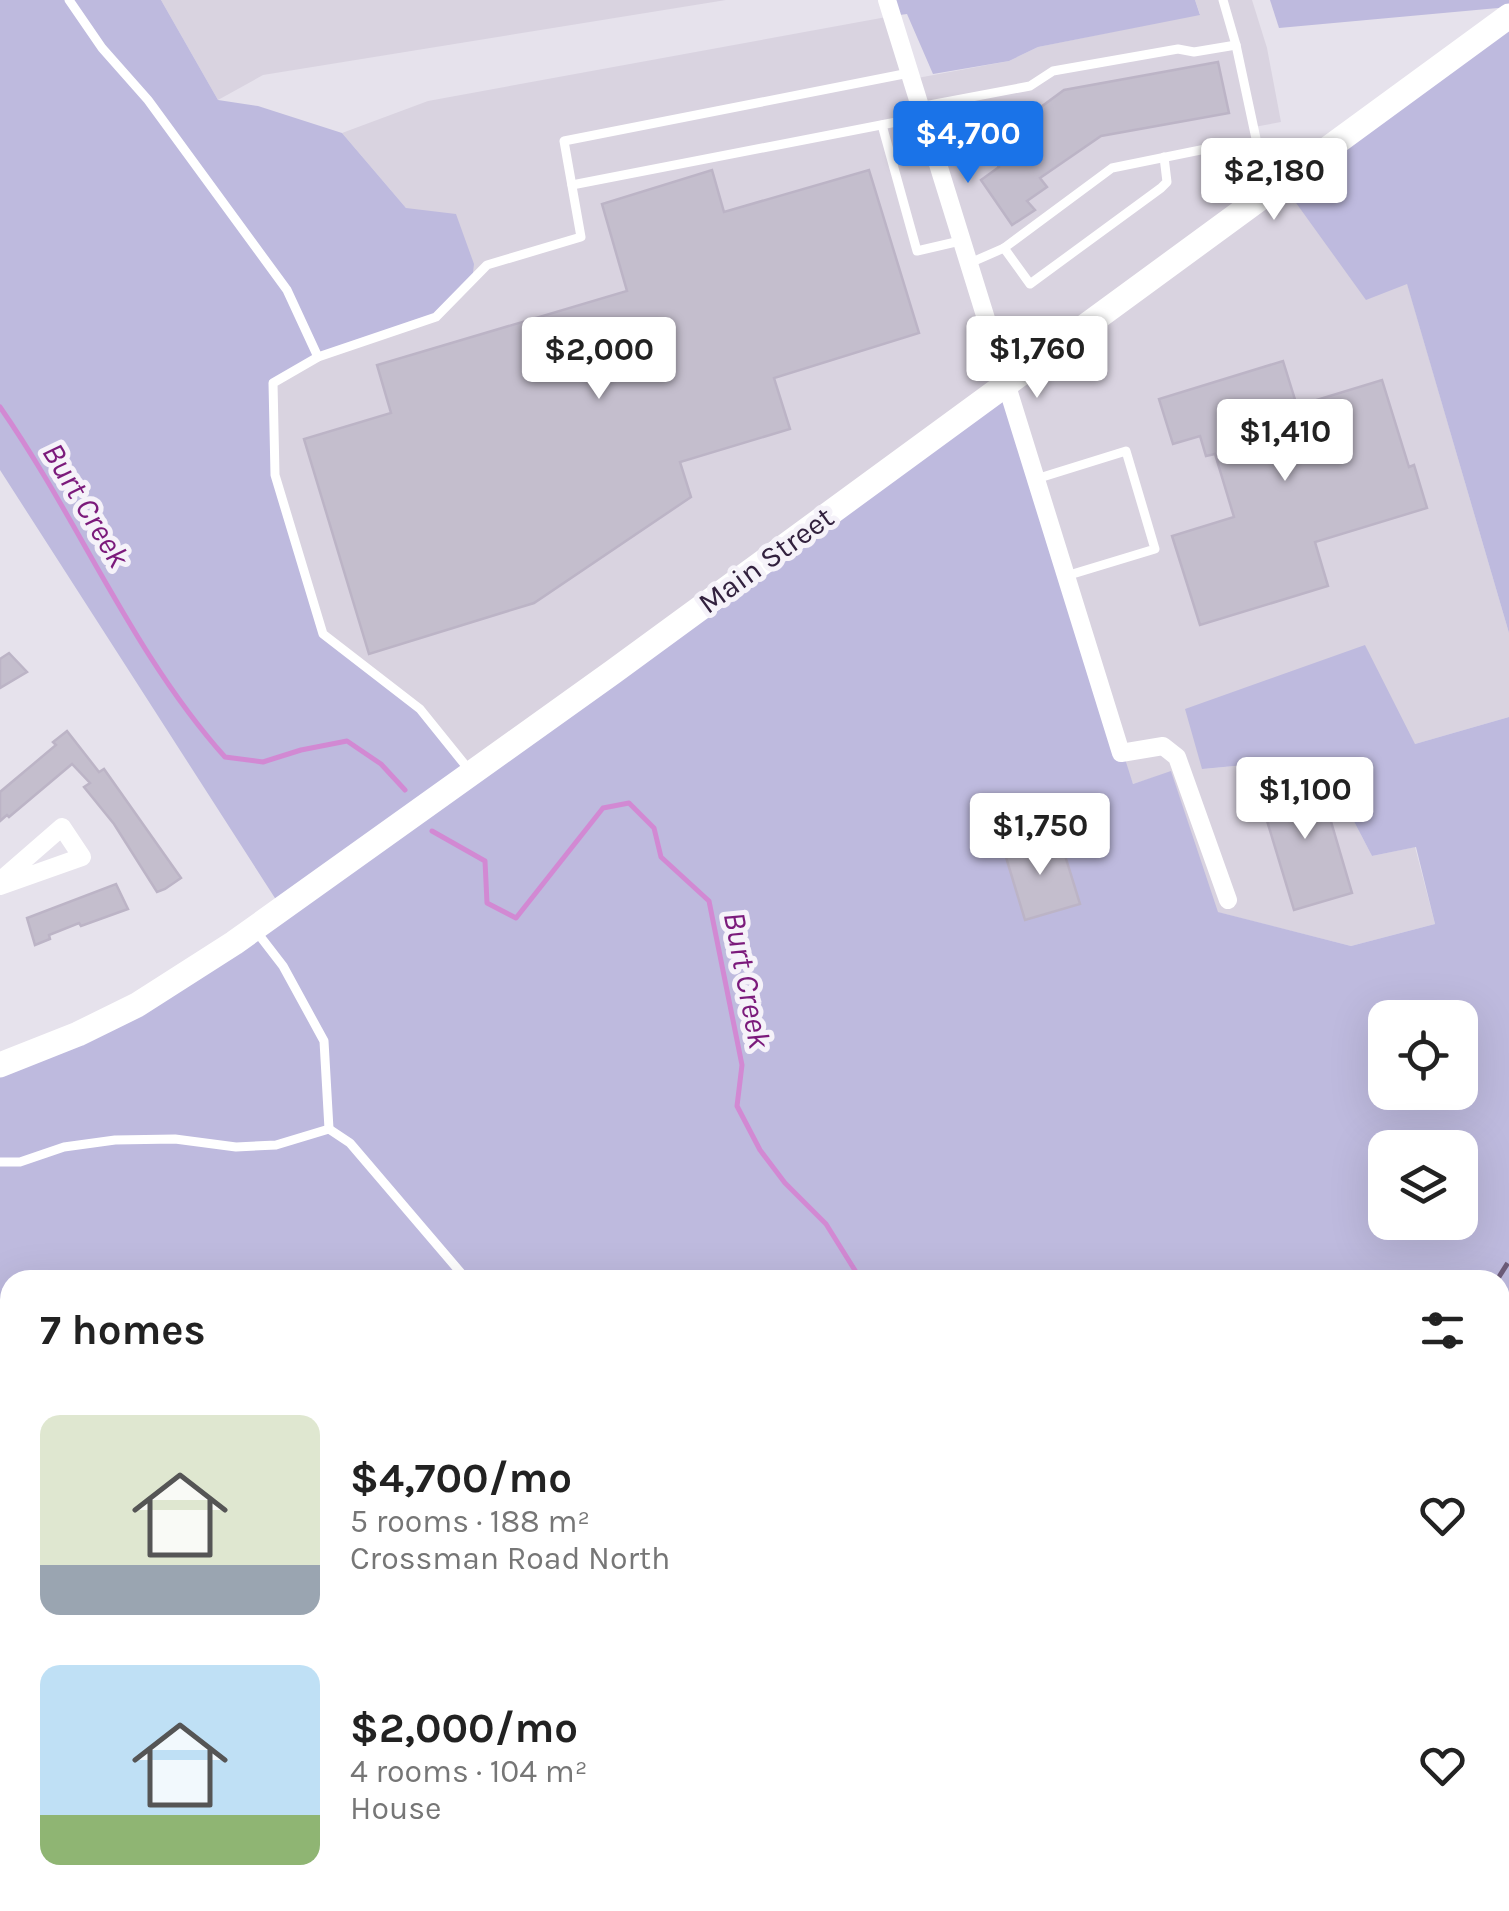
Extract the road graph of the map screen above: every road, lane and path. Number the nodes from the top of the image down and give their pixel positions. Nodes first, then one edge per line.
1 (69, 0) edge
2 (887, 0) edge
3 (1223, 0) edge
4 (1509, 16) edge
5 (1236, 44) junction
6 (909, 73) junction
7 (921, 112) junction
8 (882, 125) junction
9 (1258, 148) junction
10 (1164, 157) junction
11 (1282, 182) junction
12 (572, 185) junction
13 (960, 240) junction
14 (1004, 248) junction
15 (967, 264) junction
16 (318, 357) junction
17 (1006, 385) junction
18 (1036, 479) junction
19 (1066, 576) junction
20 (472, 773) junction
21 (1228, 900) dead end
22 (255, 928) junction
23 (0, 1065) edge
24 (329, 1129) junction
25 (0, 1162) edge
26 (459, 1270) edge

1 - 16 lane
2 - 6 street
3 - 5 lane
4 - 11 main road, Main Street
5 - 7 lane
5 - 9 lane
6 - 7 street
6 - 12 lane
7 - 8 lane
7 - 13 street
8 - 12 lane
8 - 13 lane
9 - 10 lane
9 - 11 lane
10 - 14 lane
10 - 14 lane
11 - 17 main road, Main Street
12 - 16 lane
13 - 15 street
14 - 15 lane
15 - 17 street
16 - 20 lane
17 - 18 street
17 - 20 main road, Main Street
18 - 19 street
18 - 19 lane
19 - 21 street
20 - 22 main road, Main Street
22 - 23 main road, Main Street
22 - 24 lane
24 - 25 lane
24 - 26 lane

